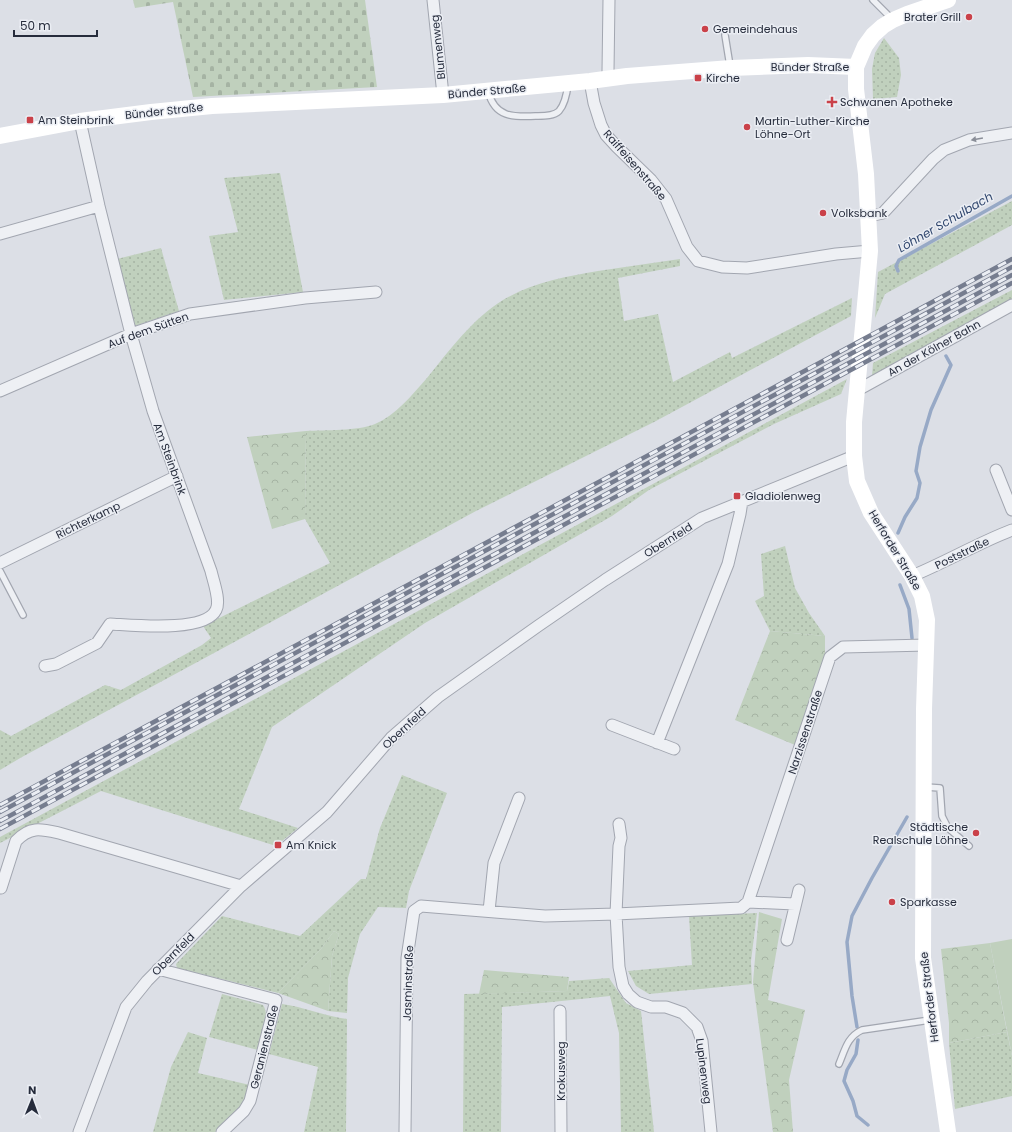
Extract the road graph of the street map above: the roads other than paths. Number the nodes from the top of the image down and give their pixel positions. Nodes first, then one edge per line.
1 (433, 0) edge
2 (609, 0) edge
3 (948, 0) edge
4 (876, 1) edge
5 (893, 20) junction
6 (725, 35) dead end
7 (856, 67) junction
8 (731, 68) junction
9 (609, 79) junction
10 (590, 82) junction
11 (568, 84) junction
12 (488, 91) junction
13 (443, 95) junction
14 (80, 121) junction
15 (1012, 133) edge
16 (0, 136) edge
17 (99, 206) junction
18 (869, 216) junction
19 (0, 234) edge
20 (870, 251) junction
21 (376, 292) dead end
22 (1012, 305) edge
23 (131, 334) junction
24 (856, 391) junction
25 (0, 392) edge
26 (854, 456) junction
27 (996, 470) dead end
28 (177, 476) junction
29 (742, 502) junction
30 (1012, 510) edge
31 (1012, 530) edge
32 (0, 563) edge
33 (0, 571) edge
34 (912, 576) junction
35 (23, 615) dead end
36 (927, 645) junction
37 (45, 666) dead end
38 (612, 725) dead end
39 (656, 743) junction
40 (674, 749) dead end
41 (924, 787) junction
42 (519, 798) dead end
43 (619, 824) dead end
44 (969, 846) dead end
45 (241, 886) junction
46 (1, 888) edge
47 (799, 890) dead end
48 (795, 904) junction
49 (745, 905) junction
50 (489, 911) junction
51 (616, 914) junction
52 (787, 940) dead end
53 (158, 969) junction
54 (560, 1010) dead end
55 (931, 1020) junction
56 (839, 1064) dead end
57 (79, 1132) edge
58 (222, 1132) edge
59 (404, 1132) edge
60 (561, 1132) edge
61 (711, 1132) edge
62 (947, 1132) edge

1 - 13 street, Blumenweg
2 - 9 street
3 - 5 main road, Bünder Straße
4 - 5 lane
5 - 7 main road, Bünder Straße
6 - 8 lane
7 - 8 main road, Bünder Straße
7 - 18 main road, Herforder Straße
8 - 9 main road, Bünder Straße
9 - 10 main road, Bünder Straße
10 - 11 main road, Bünder Straße
10 - 20 street, Raiffeisenstraße
11 - 12 main road, Bünder Straße
11 - 12 lane
12 - 13 main road, Bünder Straße
13 - 14 main road, Bünder Straße
14 - 16 main road, Bünder Straße
14 - 17 street, Am Steinbrink
15 -> 18 street
17 - 19 street
17 - 23 street, Am Steinbrink
18 - 20 main road, Herforder Straße
20 - 24 main road, Herforder Straße
21 - 23 street, Auf dem Sütten
22 - 24 street, An der Kölner Bahn
23 - 25 street, Auf dem Sütten
23 - 28 street, Am Steinbrink
24 - 26 main road, Herforder Straße
26 - 29 street, Obernfeld
26 - 34 main road, Herforder Straße
27 - 30 street
28 - 32 street, Richterkamp
28 - 37 street, Am Steinbrink
29 - 39 street
29 - 45 street, Obernfeld
31 - 34 street, Poststraße
33 - 35 lane
34 - 36 main road, Herforder Straße
36 - 41 main road, Herforder Straße
36 - 49 street, Narzissenstraße
38 - 39 street
39 - 40 street
41 - 44 lane
41 - 55 main road, Herforder Straße
42 - 50 street
43 - 51 street
45 - 46 street
45 - 53 street, Obernfeld
47 - 48 street
48 - 49 street
48 - 52 street
49 - 51 street, Jasminstraße
50 - 51 street, Jasminstraße
50 - 59 street, Jasminstraße
51 - 61 street, Lupinenweg
53 - 57 street, Obernfeld
53 - 58 street, Geranienstraße
54 - 60 street, Krokusweg
55 - 56 lane
55 - 62 main road, Herforder Straße

